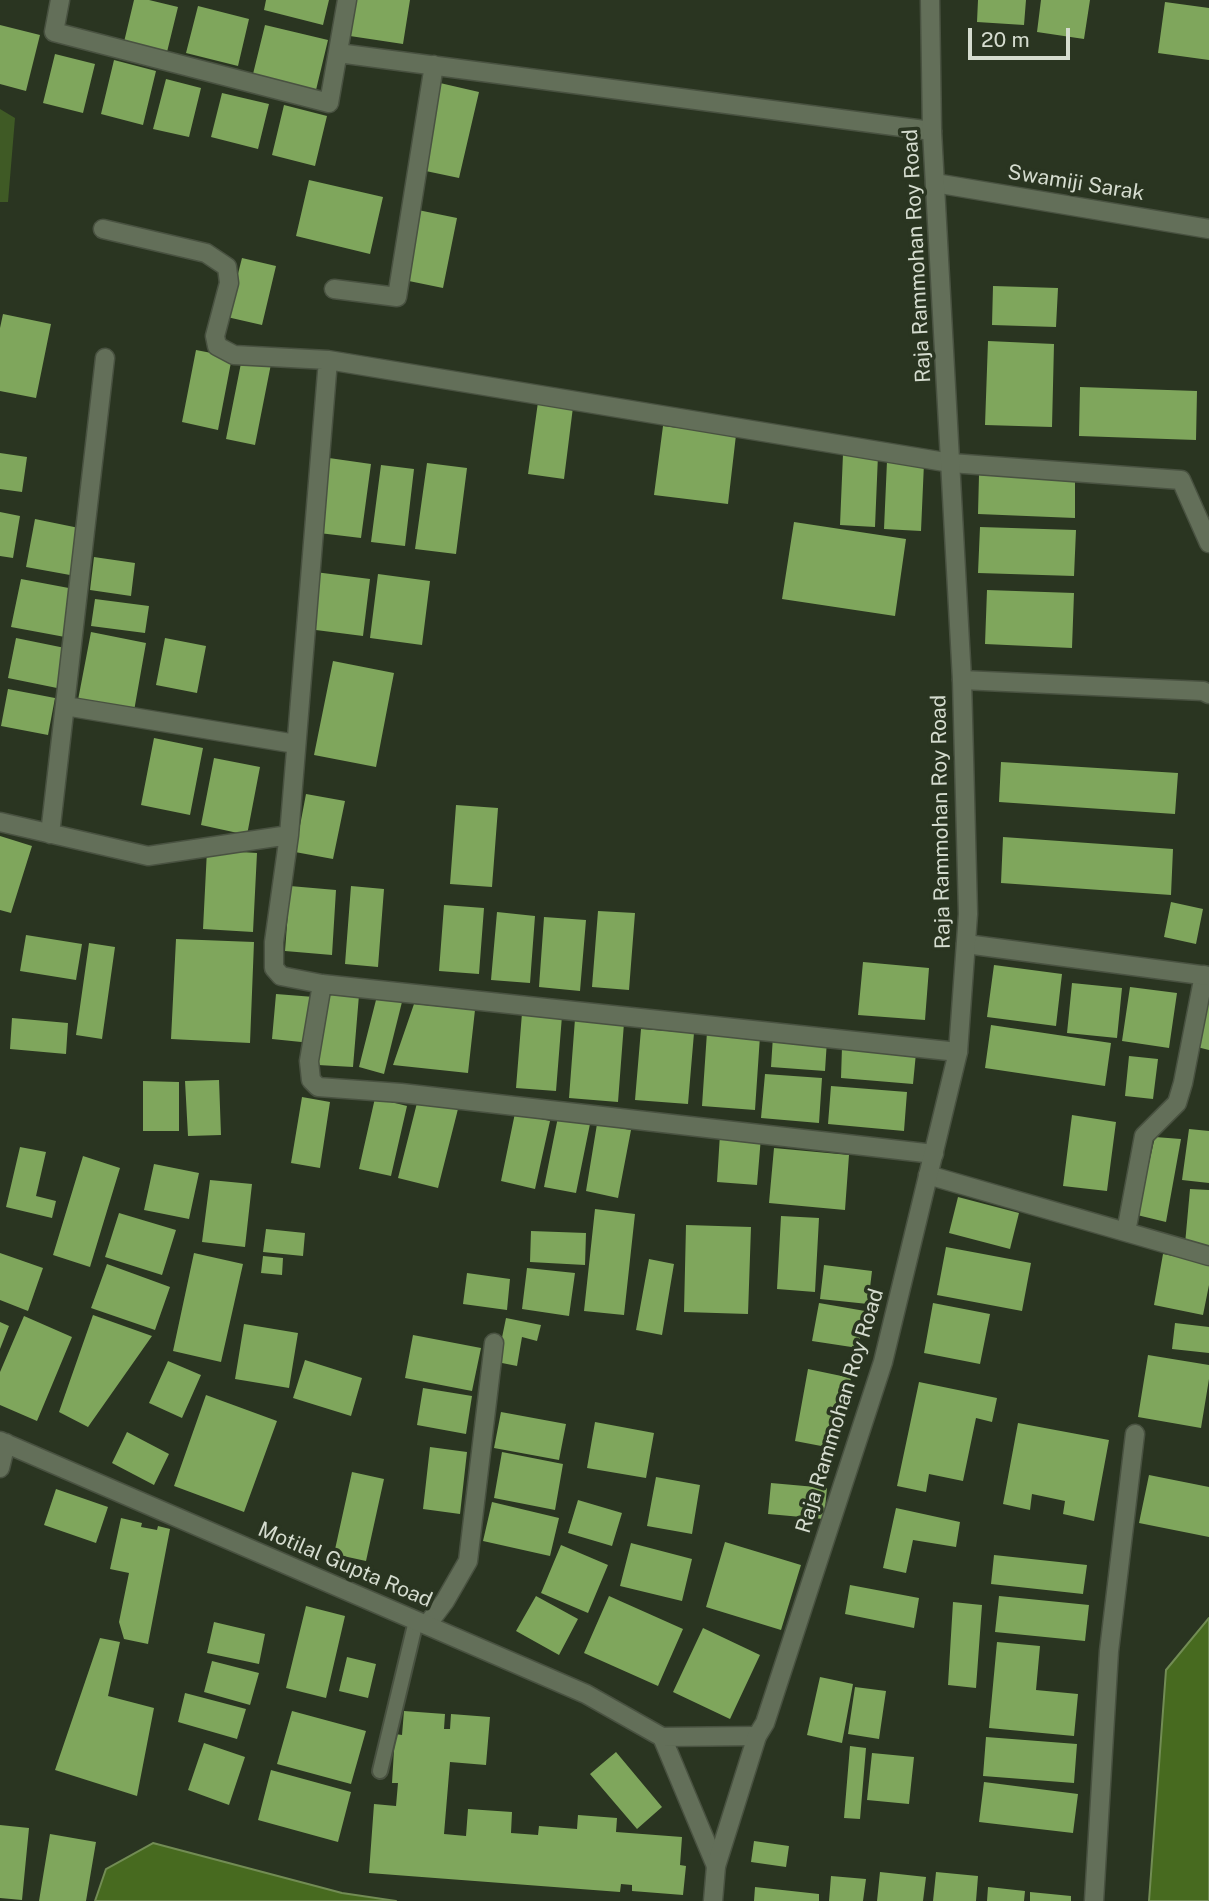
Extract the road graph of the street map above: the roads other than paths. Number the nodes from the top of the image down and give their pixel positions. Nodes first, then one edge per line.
1 (60, 0) edge
2 (348, 0) edge
3 (930, 0) edge
4 (338, 53) junction
5 (434, 65) junction
6 (932, 131) junction
7 (935, 183) junction
8 (103, 229) dead end
9 (1209, 229) edge
10 (334, 289) dead end
11 (105, 358) dead end
12 (328, 360) junction
13 (951, 463) junction
14 (1209, 543) edge
15 (962, 680) junction
16 (1209, 695) edge
17 (65, 706) junction
18 (296, 744) junction
19 (0, 822) edge
20 (50, 834) junction
21 (289, 835) junction
22 (966, 944) junction
23 (1206, 976) edge
24 (322, 984) junction
25 (958, 1052) junction
26 (933, 1154) junction
27 (928, 1175) junction
28 (1126, 1232) junction
29 (1209, 1256) edge
30 (494, 1343) dead end
31 (1135, 1434) dead end
32 (3, 1442) edge
33 (0, 1468) edge
34 (422, 1623) junction
35 (757, 1736) junction
36 (662, 1737) junction
37 (380, 1771) dead end
38 (716, 1866) junction
39 (713, 1901) edge
40 (1094, 1901) edge

1 - 4 street
2 - 4 street
3 - 6 street, Raja Rammohan Roy Road
4 - 5 street
5 - 6 street
5 - 10 street
6 - 7 street, Raja Rammohan Roy Road
7 - 9 street, Swamiji Sarak
7 - 13 street, Raja Rammohan Roy Road
8 - 12 street
11 - 17 street
12 - 13 street
12 - 18 street
13 - 14 street
13 - 15 street, Raja Rammohan Roy Road
15 - 16 street
15 - 22 street, Raja Rammohan Roy Road
17 - 18 street
17 - 20 street
18 - 21 street
19 - 20 street
20 - 21 street
21 - 24 street
22 - 23 street
22 - 25 street, Raja Rammohan Roy Road
23 - 28 street
24 - 25 street
24 - 26 street
25 - 26 street, Raja Rammohan Roy Road
26 - 27 street, Raja Rammohan Roy Road
27 - 28 street
27 - 35 street, Raja Rammohan Roy Road
28 - 29 street
30 - 34 street
31 - 40 street
32 - 33 street
32 - 34 street, Motilal Gupta Road
34 - 36 street, Motilal Gupta Road
34 - 37 lane
35 - 36 street
35 - 38 street, Raja Rammohan Roy Road
36 - 38 street
38 - 39 street, Raja Rammohan Roy Road

